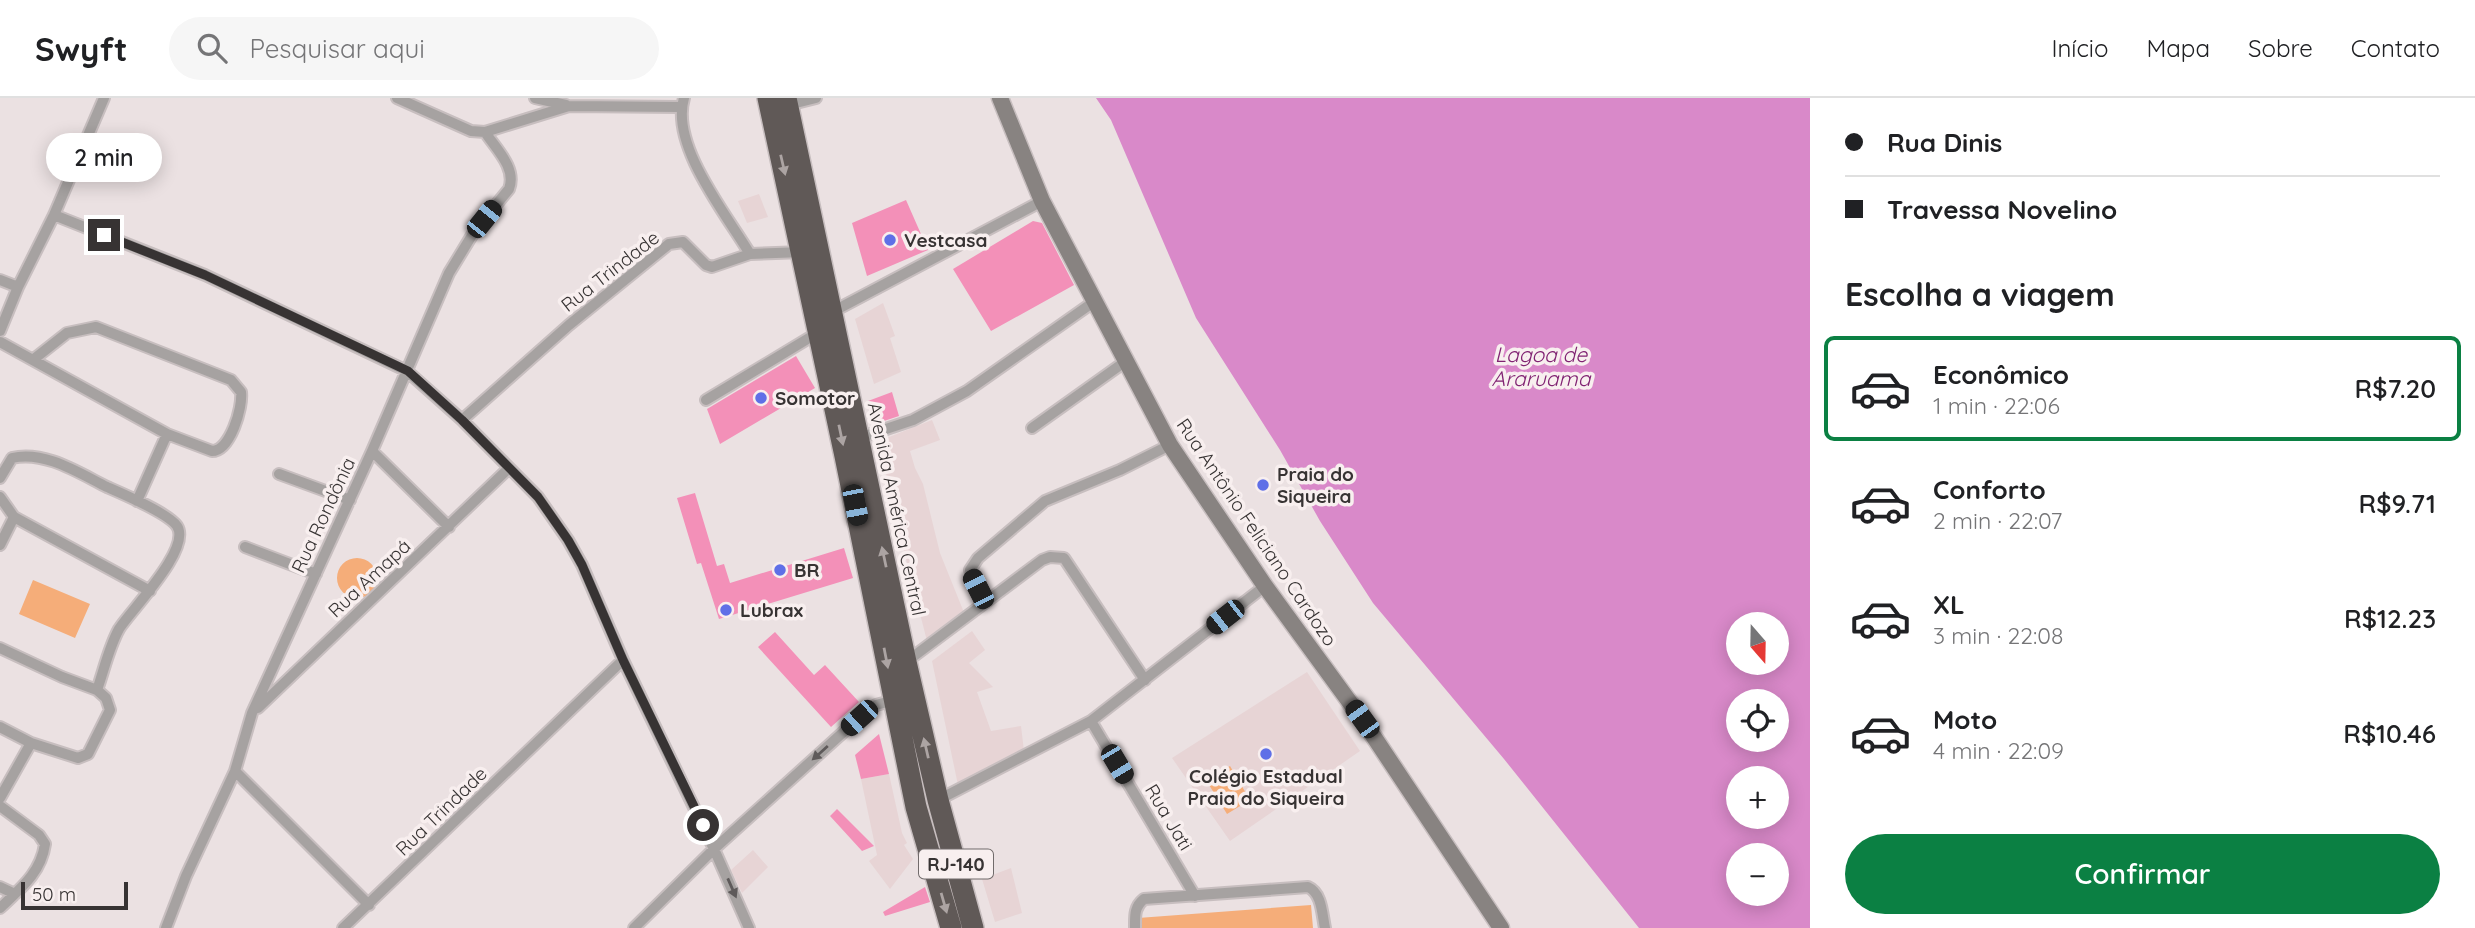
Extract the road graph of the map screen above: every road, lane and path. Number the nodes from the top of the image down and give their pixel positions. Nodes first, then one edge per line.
1 (104, 98) edge
2 (397, 98) edge
3 (535, 98) edge
4 (816, 98) edge
5 (1000, 98) edge
6 (781, 100) edge
7 (683, 103) edge
8 (569, 106) junction
9 (485, 132) junction
10 (1042, 201) junction
11 (54, 215) junction
12 (803, 252) junction
13 (750, 254) junction
14 (0, 280) edge
15 (18, 287) junction
16 (1095, 301) junction
17 (831, 312) junction
18 (0, 331) edge
19 (819, 332) junction
20 (0, 342) edge
21 (34, 359) junction
22 (1126, 361) junction
23 (408, 371) junction
24 (706, 400) dead end
25 (462, 420) junction
26 (1032, 428) dead end
27 (167, 434) junction
28 (859, 438) junction
29 (1170, 445) junction
30 (372, 451) junction
31 (509, 468) junction
32 (279, 474) dead end
33 (0, 478) edge
34 (0, 496) edge
35 (350, 500) junction
36 (137, 501) junction
37 (14, 517) junction
38 (449, 527) junction
39 (0, 545) edge
40 (244, 547) dead end
41 (316, 574) junction
42 (1265, 586) junction
43 (150, 591) junction
44 (985, 603) junction
45 (0, 648) edge
46 (623, 660) junction
47 (906, 662) junction
48 (1145, 680) junction
49 (97, 690) junction
50 (904, 698) junction
51 (252, 713) junction
52 (1091, 720) junction
53 (0, 727) edge
54 (31, 743) junction
55 (234, 771) junction
56 (0, 798) edge
57 (938, 800) junction
58 (0, 806) edge
59 (714, 849) junction
60 (0, 887) edge
61 (15, 894) junction
62 (1195, 896) junction
63 (369, 905) junction
64 (0, 908) edge
65 (166, 928) edge
66 (343, 928) edge
67 (634, 928) edge
68 (749, 928) edge
69 (951, 928) edge
70 (973, 928) edge
71 (1135, 928) edge
72 (1325, 928) edge
73 (1502, 928) edge

1 - 11 street
2 - 9 street
3 - 8 street
4 - 6 street
5 - 10 street, Rua Antônio Feliciano Cardozo
6 -> 12 highway, Avenida América Central / RJ-140
6 - 17 highway, Avenida América Central / RJ-140
7 - 8 street
7 - 13 street
8 - 9 street
9 - 23 street, Rua Rondônia
10 - 16 street, Rua Antônio Feliciano Cardozo
10 - 17 street
11 - 15 street
11 - 23 street
12 - 13 street, Rua Trindade
12 - 19 highway, Avenida América Central / RJ-140
13 - 25 street, Rua Trindade
14 - 15 street
15 - 18 street
16 - 22 street, Rua Antônio Feliciano Cardozo
16 - 28 street
17 - 28 highway, Avenida América Central / RJ-140
19 - 24 street
19 -> 50 highway, Avenida América Central / RJ-140
20 - 21 street
21 - 27 street
21 - 27 street
22 - 26 street
22 - 29 street, Rua Antônio Feliciano Cardozo
23 - 25 street
23 - 30 street, Rua Rondônia
25 - 31 street
27 - 36 street
47 -> 28 highway, Avenida América Central / RJ-140
29 - 42 street, Rua Antônio Feliciano Cardozo
29 - 44 street
30 - 35 street, Rua Rondônia
30 - 38 street
31 - 38 street, Rua Amapá
31 - 46 street
32 - 35 street
33 - 36 street
34 - 37 street
35 - 41 street, Rua Rondônia
36 - 43 street
37 - 39 street
37 - 43 street
38 - 51 street, Rua Amapá
40 - 41 street
41 - 51 street, Rua Rondônia
42 - 48 street
42 - 73 street, Rua Antônio Feliciano Cardozo
43 - 49 street
44 - 47 street
44 - 48 street
45 - 49 street
46 - 59 street
46 - 63 street, Rua Trindade
47 - 50 highway, Avenida América Central / RJ-140
48 - 52 street
49 - 54 street
57 -> 50 highway, Avenida América Central / RJ-140
50 -> 59 street
50 -> 69 highway, Avenida América Central / RJ-140
51 - 55 street, Rua Rondônia
52 - 57 street
52 - 62 street, Rua Jati
53 - 54 street
54 - 56 street
55 - 63 street
55 - 65 street, Rua Rondônia
57 - 70 highway, Avenida América Central / RJ-140
58 - 61 street
59 - 67 street
59 -> 68 street
60 - 61 street
61 - 64 street
62 - 71 street
62 - 72 street
63 - 66 street, Rua Trindade

